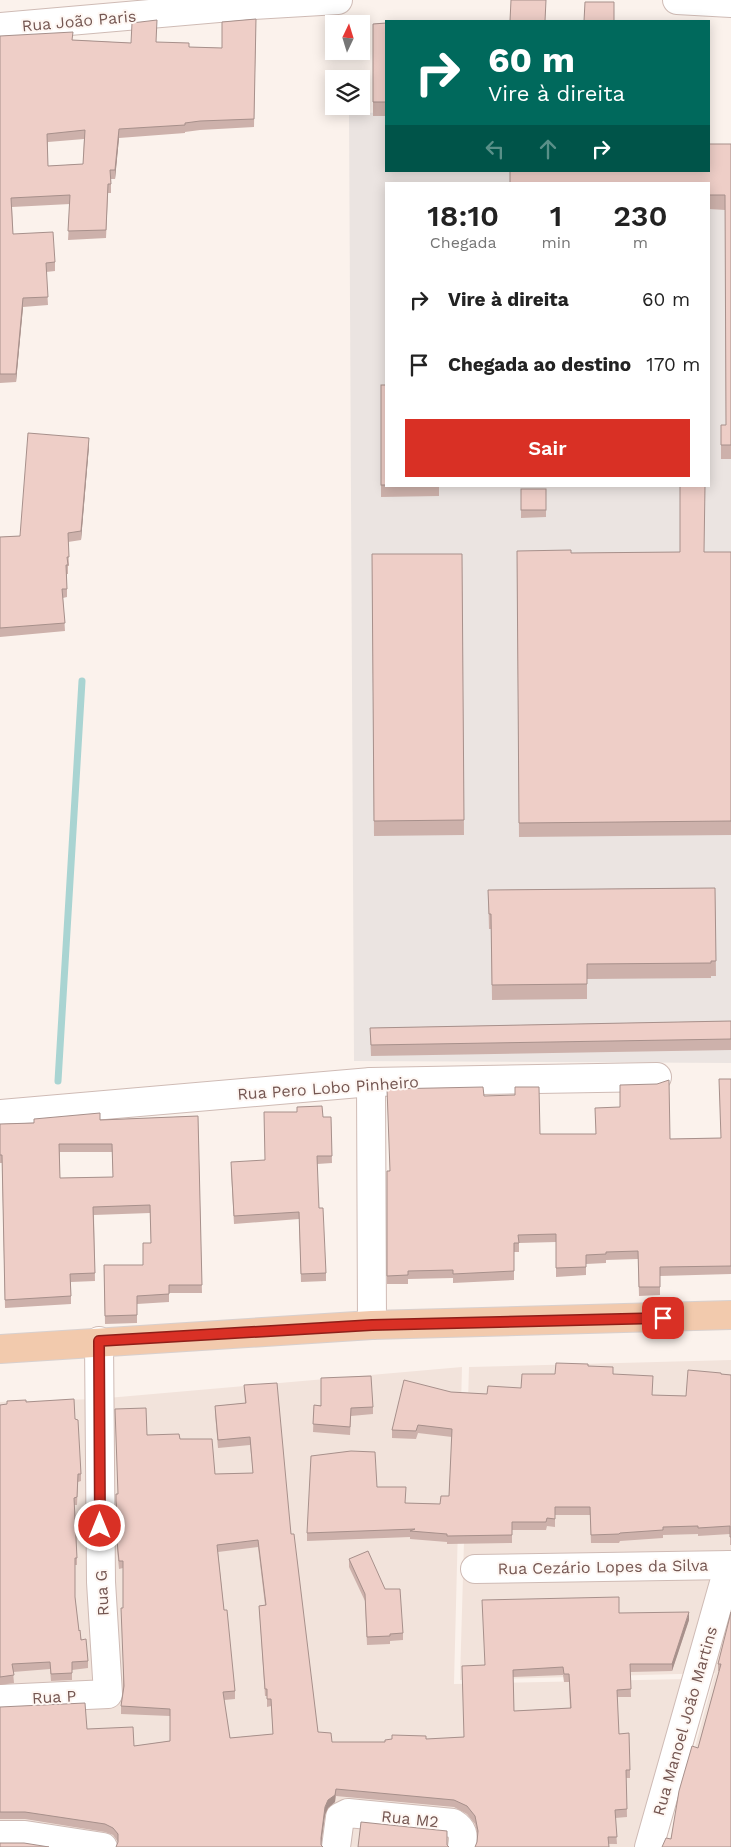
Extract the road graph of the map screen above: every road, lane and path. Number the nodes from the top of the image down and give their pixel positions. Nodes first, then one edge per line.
1 (338, 0) edge
2 (677, 0) edge
3 (254, 3) edge
4 (731, 3) edge
5 (0, 27) edge
6 (657, 1077) dead end
7 (371, 1082) junction
8 (0, 1114) edge
9 (731, 1315) edge
10 (372, 1325) junction
11 (99, 1341) junction
12 (0, 1349) edge
13 (730, 1565) edge
14 (475, 1569) dead end
15 (108, 1694) joint
16 (0, 1699) edge
17 (0, 1835) edge
18 (104, 1847) edge
19 (336, 1847) edge
20 (462, 1847) edge
21 (649, 1847) edge

1 - 3 street, Rua João Paris
2 - 4 street
3 - 5 street, Rua João Paris
6 - 7 street, Rua Pero Lobo Pinheiro
7 - 8 street, Rua Pero Lobo Pinheiro
7 - 10 street
9 - 10 main road
10 - 11 main road
11 - 12 main road
11 - 15 street, Rua G
13 - 14 street, Rua Cezário Lopes da Silva
13 - 21 street, Rua Manoel João Martins
15 - 16 street, Rua P
17 - 18 street
19 - 20 street, Rua M2

